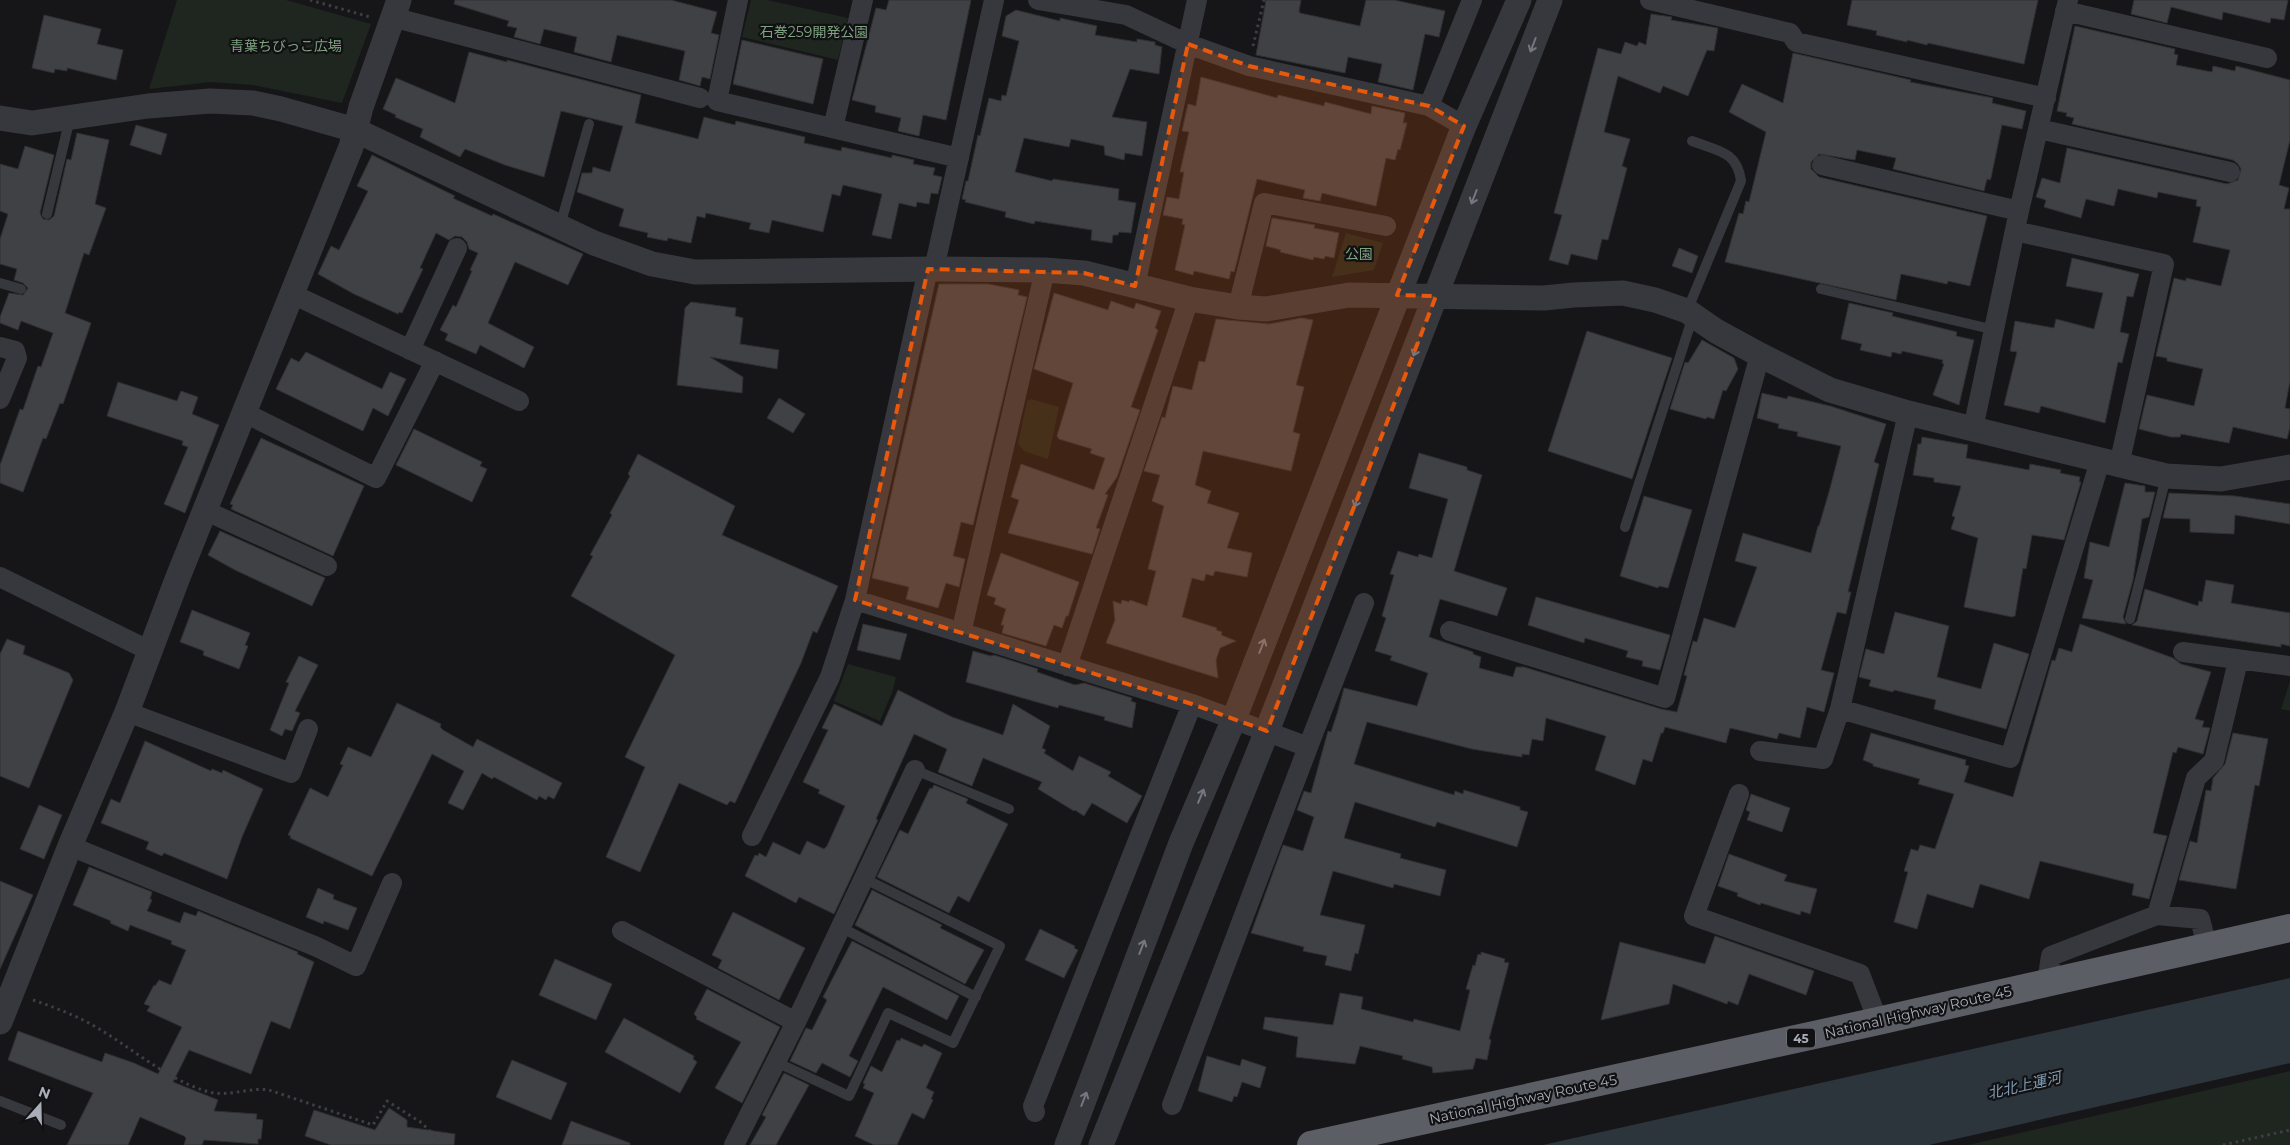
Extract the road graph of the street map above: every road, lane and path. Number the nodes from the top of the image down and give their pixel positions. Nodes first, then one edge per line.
1 (310, 0) edge
2 (738, 0) edge
3 (863, 0) edge
4 (994, 0) edge
5 (1038, 0) edge
6 (1197, 0) edge
7 (1264, 0) edge
8 (1472, 0) edge
9 (1519, 0) edge
10 (1550, 0) edge
11 (1650, 0) edge
12 (2066, 6) edge
13 (390, 12) edge
14 (1188, 44) junction
15 (2267, 58) dead end
16 (1249, 66) junction
17 (700, 98) dead end
18 (2046, 98) junction
19 (1429, 106) junction
20 (0, 118) edge
21 (70, 118) junction
22 (589, 124) dead end
23 (1464, 126) junction
24 (833, 128) junction
25 (2039, 129) junction
26 (355, 130) junction
27 (1692, 141) dead end
28 (958, 158) junction
29 (1822, 165) dead end
30 (2230, 172) dead end
31 (2019, 211) junction
32 (47, 214) dead end
33 (1386, 226) dead end
34 (559, 227) junction
35 (2015, 231) junction
36 (457, 248) dead end
37 (931, 269) junction
38 (1045, 270) junction
39 (0, 283) edge
40 (1135, 286) junction
41 (21, 289) dead end
42 (1822, 289) dead end
43 (292, 294) junction
44 (1397, 295) junction
45 (1436, 296) junction
46 (1189, 299) junction
47 (1238, 307) junction
48 (1690, 313) junction
49 (1995, 330) junction
50 (0, 347) edge
51 (410, 350) junction
52 (1760, 355) junction
53 (435, 362) junction
54 (0, 399) edge
55 (519, 401) dead end
56 (245, 413) junction
57 (1908, 413) junction
58 (1973, 429) junction
59 (2110, 463) junction
60 (2290, 467) edge
61 (2166, 476) junction
62 (206, 510) junction
63 (1625, 527) dead end
64 (327, 566) dead end
65 (0, 577) edge
66 (855, 600) junction
67 (1364, 603) dead end
68 (2130, 619) dead end
69 (1450, 631) dead end
70 (961, 633) junction
71 (150, 651) junction
72 (2183, 652) dead end
73 (2238, 661) junction
74 (1067, 666) junction
75 (2290, 666) edge
76 (1192, 704) junction
77 (1840, 709) junction
78 (127, 712) junction
79 (1234, 719) junction
80 (308, 730) dead end
81 (1267, 732) junction
82 (1308, 747) junction
83 (1760, 751) dead end
84 (915, 770) joint
85 (1739, 794) dead end
86 (1009, 809) dead end
87 (752, 836) dead end
88 (70, 846) junction
89 (865, 879) junction
90 (392, 883) dead end
91 (2158, 915) junction
92 (842, 928) junction
93 (2290, 928) edge
94 (622, 931) dead end
95 (2207, 946) junction
96 (2047, 982) junction
97 (6, 988) edge
98 (976, 997) junction
99 (1878, 1021) junction
100 (0, 1022) edge
101 (796, 1022) junction
102 (776, 1062) junction
103 (0, 1101) edge
104 (1172, 1105) dead end
105 (1035, 1112) dead end
106 (61, 1125) dead end
107 (2290, 1130) edge
108 (443, 1145) edge
109 (734, 1145) edge
110 (1067, 1145) edge
111 (1100, 1145) edge
112 (1311, 1145) edge
113 (2223, 1145) edge

1 - 13 path
2 - 24 street
3 - 24 street
4 - 28 street
5 - 14 street
6 - 14 street
7 - 16 path
8 - 19 street
9 - 23 street
10 -> 45 street
11 - 18 street
12 - 15 street
12 - 18 street
13 - 17 street
13 - 26 street
14 - 16 street
14 - 40 street
16 - 19 street
18 - 25 street
19 - 23 street
20 - 21 street
21 - 26 street
21 - 32 lane
22 - 34 lane
23 - 44 street
24 - 28 street
25 - 30 street
25 - 31 street
26 - 34 street
26 - 43 street
27 - 48 lane
28 - 37 street
29 - 31 street
31 - 35 street
33 - 47 street
34 - 37 street
35 - 49 street
35 - 59 street
36 - 51 street
37 - 38 street
37 - 66 street
38 - 40 street
38 - 70 street
39 - 41 lane
40 - 46 street
42 - 49 lane
43 - 51 street
43 - 56 street
44 - 45 street
44 - 47 street
79 -> 44 street
45 - 48 street
45 -> 81 street
46 - 47 street
46 - 74 street
48 - 52 street
48 - 63 lane
49 - 58 street
50 - 54 street
51 - 53 street
52 - 57 street
52 - 69 street
53 - 55 street
53 - 56 street
56 - 62 street
57 - 58 street
57 - 77 street
58 - 59 street
59 - 61 street
59 - 77 street
60 - 61 street
61 - 68 lane
62 - 64 street
62 - 71 street
65 - 71 street
66 - 70 street
66 - 87 street
67 - 82 street
70 - 74 street
71 - 78 street
72 - 73 street
73 - 75 street
73 - 91 street
74 - 76 street
76 - 79 street
76 - 105 street
77 - 83 street
78 - 80 street
78 - 88 street
79 - 81 street
110 -> 79 street
81 - 82 street
81 - 111 street
82 - 104 street
84 - 86 lane
84 - 89 street
85 - 99 street
88 - 90 street
88 - 97 street
89 - 92 street
89 - 98 lane
91 - 95 street
91 - 96 street
92 - 98 lane
92 - 101 street
93 - 95 highway, National Highway Route 45 / 45
94 - 101 street
95 - 96 highway, National Highway Route 45 / 45
96 - 99 highway, National Highway Route 45 / 45
97 - 100 street
97 - 108 path
98 - 102 lane
99 - 112 highway, National Highway Route 45 / 45
101 - 102 street
102 - 109 street
103 - 106 lane
107 - 113 path

